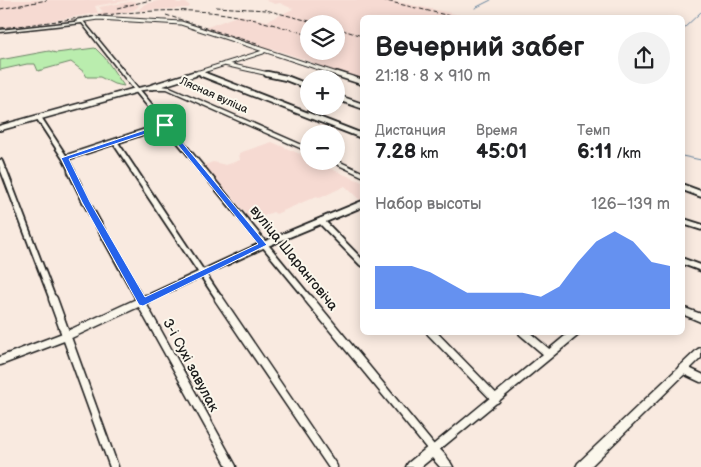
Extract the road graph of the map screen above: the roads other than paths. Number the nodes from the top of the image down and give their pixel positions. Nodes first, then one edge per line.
1 (78, 21) junction
2 (0, 31) edge
3 (265, 52) junction
4 (223, 64) junction
5 (198, 72) junction
6 (360, 81) edge
7 (300, 83) edge
8 (152, 87) junction
9 (137, 90) junction
10 (345, 99) edge
11 (360, 105) edge
12 (39, 118) junction
13 (165, 125) junction
14 (0, 128) edge
15 (360, 135) edge
16 (115, 142) junction
17 (300, 146) edge
18 (65, 158) junction
19 (0, 162) edge
20 (345, 166) edge
21 (360, 173) edge
22 (685, 188) edge
23 (701, 194) edge
24 (360, 205) edge
25 (321, 221) junction
26 (685, 222) edge
27 (701, 227) edge
28 (263, 245) junction
29 (360, 261) edge
30 (685, 262) edge
31 (701, 268) edge
32 (203, 274) junction
33 (143, 302) junction
34 (685, 311) edge
35 (701, 318) edge
36 (434, 335) edge
37 (527, 335) edge
38 (572, 335) edge
39 (66, 336) junction
40 (701, 352) edge
41 (549, 354) junction
42 (0, 362) edge
43 (682, 369) junction
44 (701, 378) edge
45 (496, 398) junction
46 (433, 450) junction
47 (114, 467) edge
48 (232, 467) edge
49 (333, 467) edge
50 (412, 467) edge
51 (447, 467) edge
52 (582, 467) edge

1 - 2 main road
1 - 3 street
1 - 9 main road
3 - 4 street
3 - 6 street
4 - 5 street
4 - 7 street
5 - 8 street
5 - 15 street
8 - 9 main road, Лясная вуліца
8 - 17 main road, Лясная вуліца
9 - 12 street
9 - 13 street, вуліца Шаранговіча
10 - 11 street
12 - 14 street
12 - 18 street, 3-і Сухі завулак
13 - 16 street
13 - 28 street, вуліца Шаранговіча
16 - 18 street
16 - 32 street
18 - 33 street, 3-і Сухі завулак
19 - 39 street
20 - 21 main road
22 - 23 street
24 - 25 street
25 - 28 street
25 - 29 street
26 - 27 street
28 - 32 street
28 - 46 street, вуліца Шаранговіча
30 - 31 street
32 - 33 street
32 - 49 street
33 - 39 street
33 - 48 street, 3-і Сухі завулак
34 - 35 main road
36 - 45 street
37 - 41 street
38 - 41 street
39 - 42 street
39 - 47 street
40 - 43 main road
41 - 45 street
43 - 44 street
43 - 52 main road
45 - 46 street
46 - 50 main road
46 - 51 main road, вуліца Шаранговіча

